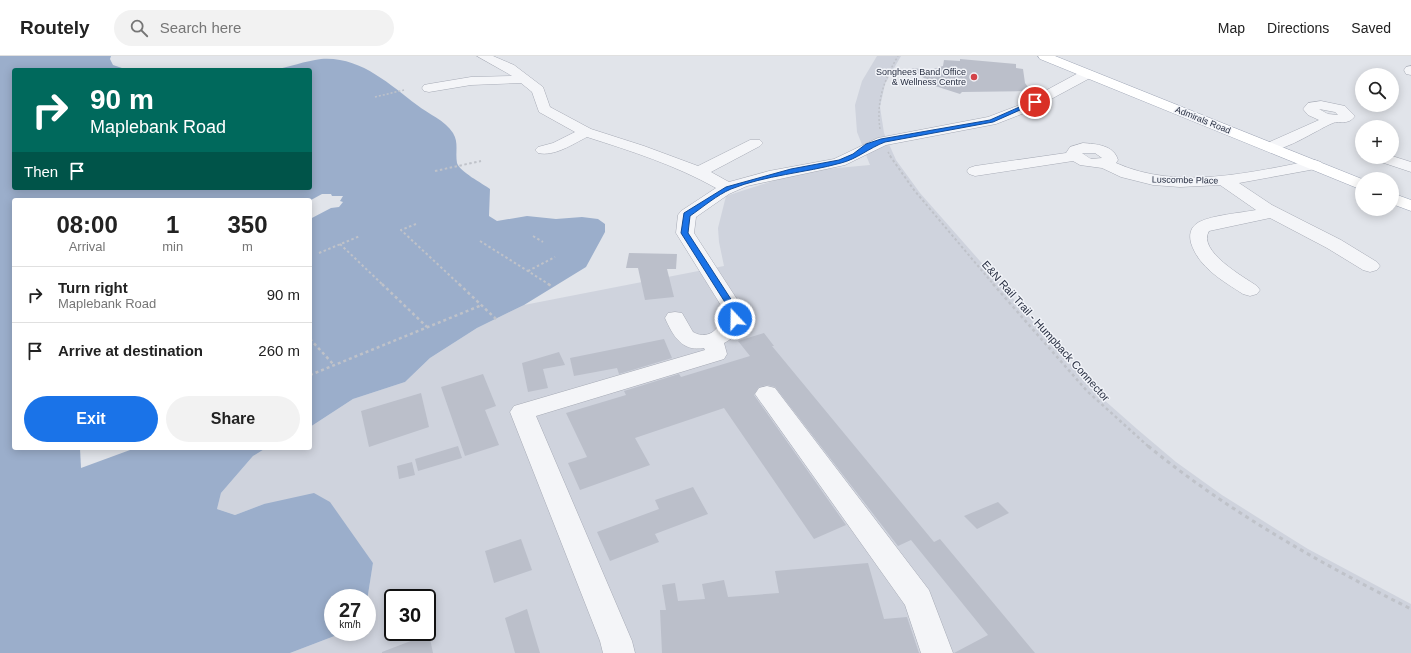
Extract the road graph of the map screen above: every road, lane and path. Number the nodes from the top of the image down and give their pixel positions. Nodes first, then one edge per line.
1 (898, 56) edge
2 (1044, 56) edge
3 (487, 58) edge
4 (1087, 74) junction
5 (524, 79) junction
6 (471, 81) junction
7 (429, 88) dead end
8 (404, 90) dead end
9 (374, 97) dead end
10 (1329, 118) dead end
11 (586, 132) junction
12 (880, 133) dead end
13 (754, 143) dead end
14 (1270, 147) junction
15 (886, 149) dead end
16 (543, 150) dead end
17 (481, 161) dead end
18 (1399, 163) edge
19 (1315, 166) junction
20 (1411, 167) edge
21 (435, 171) dead end
22 (975, 171) dead end
23 (700, 172) junction
24 (1225, 181) junction
25 (1355, 182) edge
26 (728, 188) junction
27 (1399, 201) edge
28 (1411, 206) edge
29 (1274, 212) junction
30 (416, 224) dead end
31 (360, 236) dead end
32 (533, 236) dead end
33 (480, 241) dead end
34 (543, 242) dead end
35 (340, 244) junction
36 (319, 253) dead end
37 (555, 257) dead end
38 (1370, 266) dead end
39 (528, 271) junction
40 (553, 287) dead end
41 (1250, 290) dead end
42 (482, 305) junction
43 (675, 318) dead end
44 (496, 319) dead end
45 (428, 327) junction
46 (711, 340) junction
47 (312, 341) edge
48 (334, 365) junction
49 (312, 374) edge
50 (767, 394) dead end
51 (1411, 609) edge
52 (619, 653) edge
53 (937, 653) edge

1 - 12 path
2 - 4 main road, Admirals Road
3 - 5 street
3 - 6 street
4 - 14 main road, Admirals Road
4 - 26 street
5 - 6 street
5 - 11 street
6 - 7 street
8 - 9 path
10 - 14 street
11 - 16 street
11 - 23 street
13 - 23 street
14 - 19 main road, Admirals Road
15 - 51 path, E&N Rail Trail - Humpback Connector
17 - 21 path
18 - 20 street
19 - 24 street, Luscombe Place
19 - 25 main road, Admirals Road
22 - 24 street, Luscombe Place
23 - 26 street
24 - 29 street
26 - 46 street
27 - 28 main road
29 - 38 street
29 - 41 street
30 - 42 path
31 - 35 path
32 - 34 path
33 - 39 path
35 - 36 path
35 - 45 path
37 - 39 path
39 - 40 path
42 - 44 path
42 - 45 path
43 - 46 street
45 - 48 path
46 - 52 street
47 - 48 path
48 - 49 path
50 - 53 street

